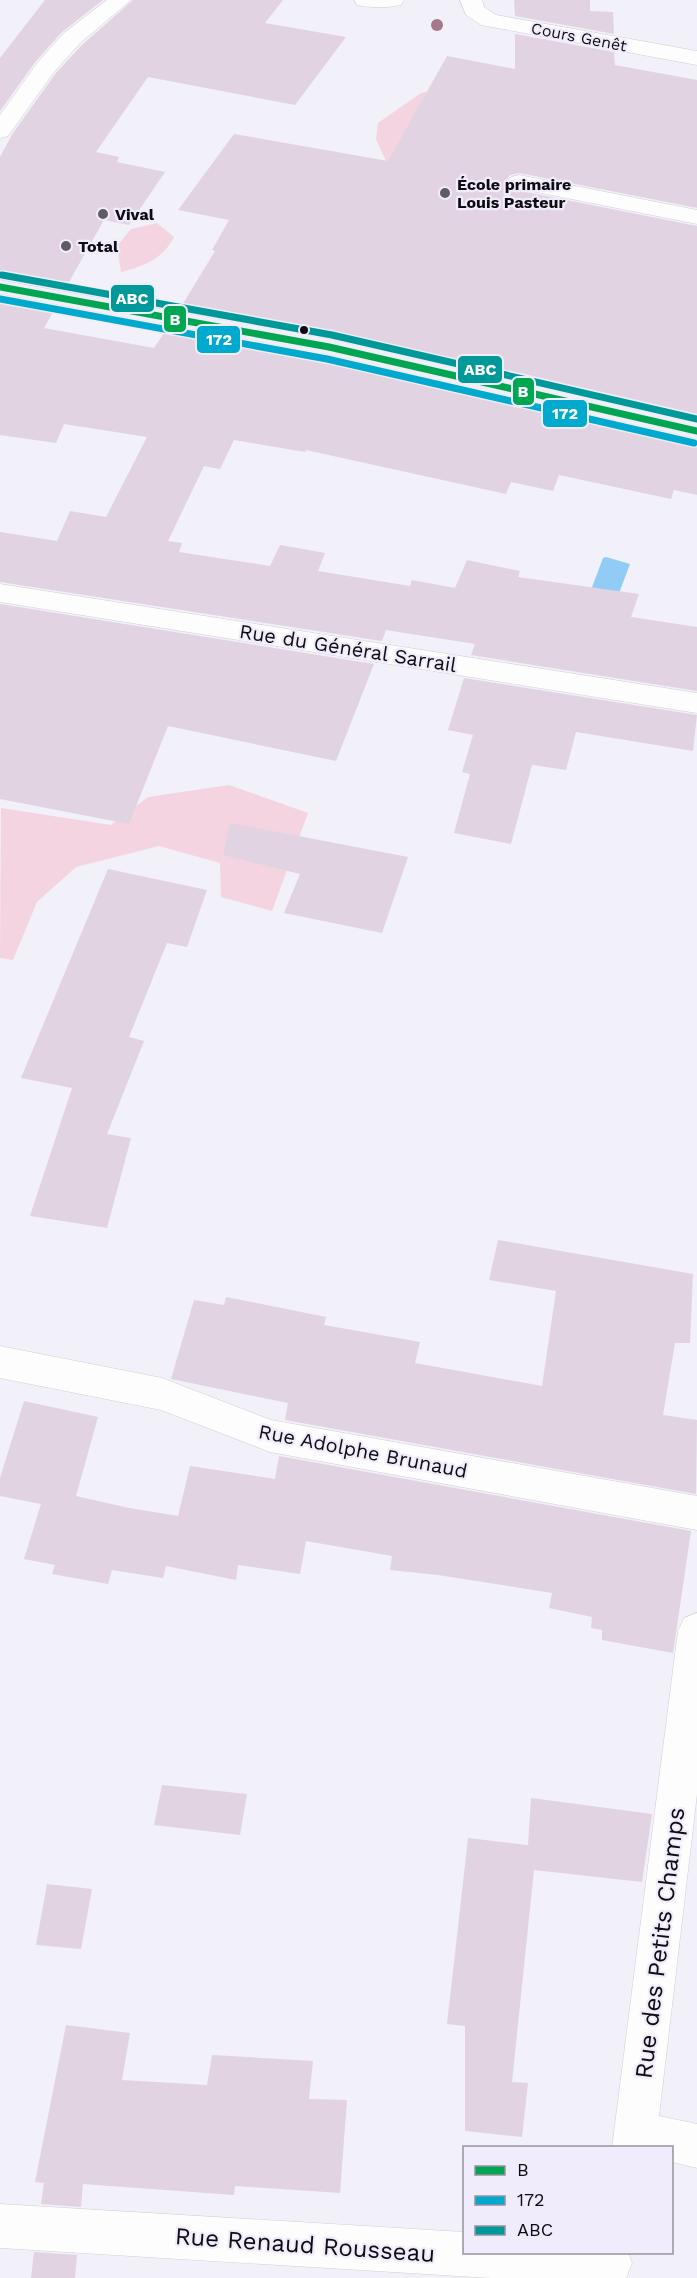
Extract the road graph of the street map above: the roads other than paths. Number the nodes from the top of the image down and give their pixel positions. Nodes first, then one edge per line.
1 (120, 0) edge
2 (365, 0) edge
3 (393, 0) edge
4 (471, 0) edge
5 (697, 58) edge
6 (0, 131) edge
7 (519, 182) dead end
8 (697, 217) edge
9 (0, 287) edge
10 (697, 431) edge
11 (0, 593) edge
12 (697, 704) edge
13 (0, 1362) edge
14 (697, 1513) edge
15 (697, 1631) edge
16 (635, 2140) edge
17 (697, 2146) edge
18 (0, 2226) edge
19 (610, 2265) edge

1 - 6 street
2 - 3 street
4 - 5 street, Cours Genêt
7 - 8 street
9 - 10 main road
11 - 12 street, Rue du Général Sarrail
13 - 14 street, Rue Adolphe Brunaud
15 - 16 street, Rue des Petits Champs
16 - 17 street
18 - 19 street, Rue Renaud Rousseau

